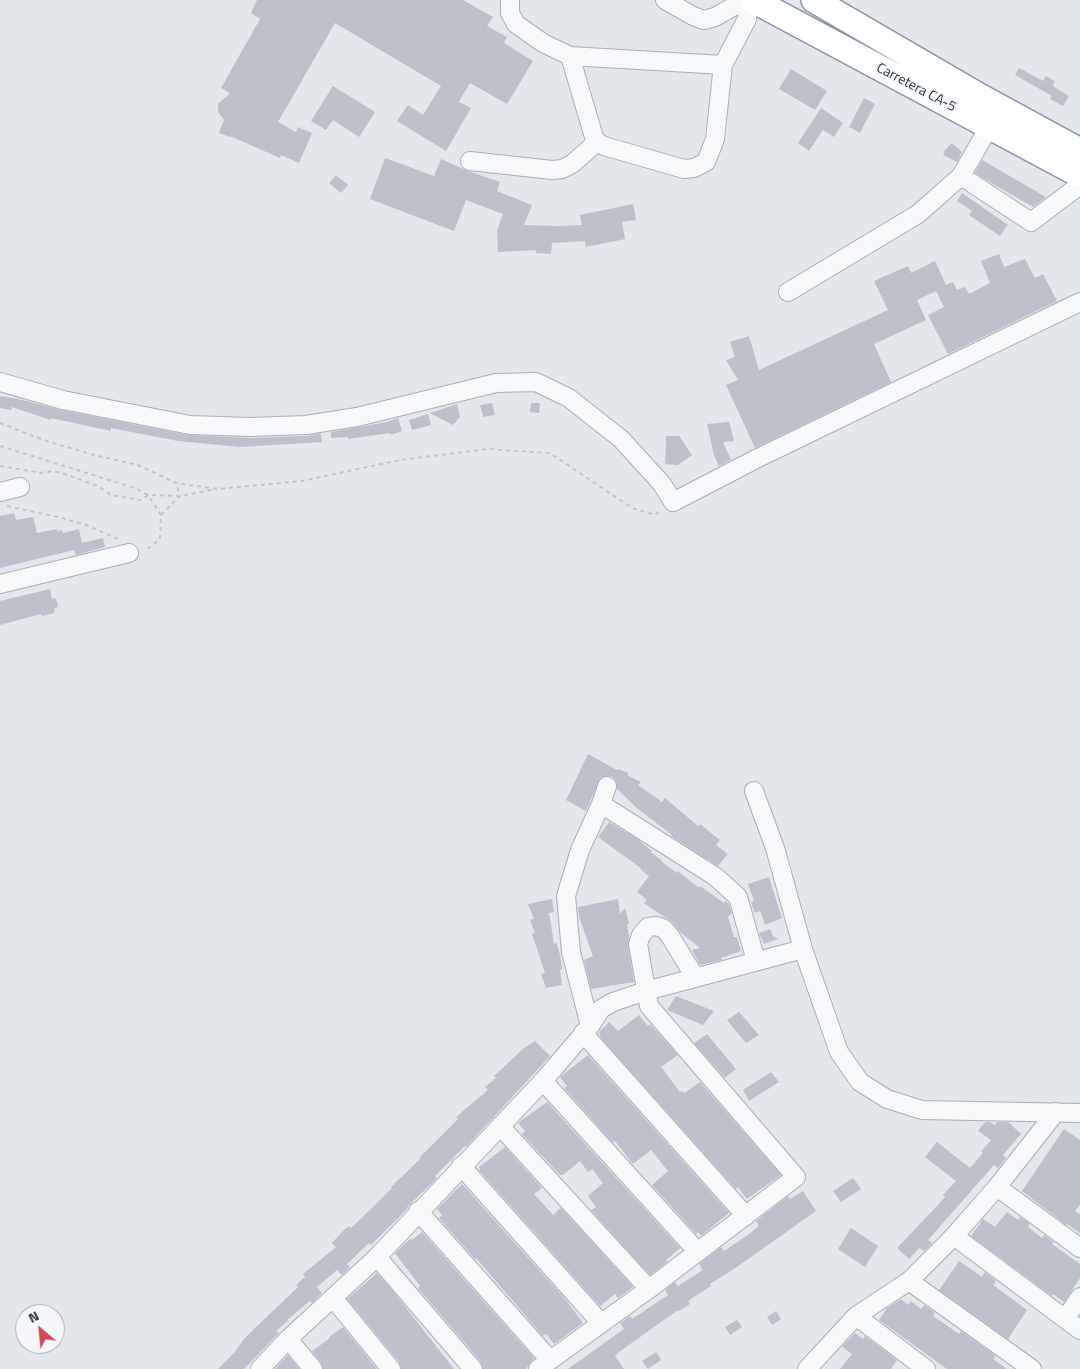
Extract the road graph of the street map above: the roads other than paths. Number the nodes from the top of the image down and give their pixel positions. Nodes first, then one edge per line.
1 (510, 0) edge
2 (666, 0) edge
3 (745, 0) edge
4 (749, 0) edge
5 (753, 0) edge
6 (814, 0) edge
7 (570, 56) junction
8 (723, 65) junction
9 (963, 100) junction
10 (989, 127) junction
11 (597, 142) junction
12 (1080, 151) edge
13 (470, 161) dead end
14 (1080, 175) edge
15 (961, 176) junction
16 (1080, 185) edge
17 (788, 292) dead end
18 (1080, 302) edge
19 (0, 382) edge
20 (20, 487) dead end
21 (0, 492) edge
22 (129, 553) road end
23 (0, 584) edge
24 (607, 786) dead end
25 (754, 791) dead end
26 (601, 804) junction
27 (803, 949) junction
28 (756, 962) junction
29 (695, 977) junction
30 (646, 991) junction
31 (586, 1029) junction
32 (543, 1081) junction
33 (1056, 1112) junction
34 (1080, 1113) edge
35 (500, 1126) junction
36 (461, 1166) junction
37 (997, 1187) junction
38 (418, 1211) junction
39 (746, 1216) junction
40 (954, 1236) junction
41 (1080, 1248) edge
42 (698, 1252) junction
43 (376, 1257) junction
44 (909, 1281) junction
45 (649, 1289) junction
46 (1080, 1297) edge
47 (333, 1298) junction
48 (856, 1316) junction
49 (1064, 1319) junction
50 (601, 1323) junction
51 (1080, 1330) edge
52 (288, 1339) junction
53 (544, 1364) edge
54 (812, 1368) edge
55 (260, 1369) edge
56 (313, 1369) edge
57 (391, 1369) edge
58 (473, 1369) edge
59 (926, 1369) edge
60 (1032, 1369) edge

1 - 7 street
2 - 3 street
4 - 8 street
5 - 9 highway, Carretera CA-5
6 - 9 highway, Carretera CA-5
7 - 8 street
7 - 11 street
8 - 11 street
9 - 10 highway, Carretera CA-5
9 - 12 highway, Carretera CA-5
10 - 14 highway, Carretera CA-5
10 - 15 street
11 - 13 street
15 - 16 street
15 - 17 street
18 - 19 street
20 - 21 street
22 - 23 street
24 - 26 street
25 - 27 street
26 - 28 street
26 - 31 street
27 - 28 street
27 - 33 street
28 - 29 street
29 - 30 street
29 - 30 street
30 - 31 street
30 - 39 street
31 - 32 street
31 - 39 street
32 - 35 street
32 - 42 street
33 - 34 street
33 - 37 street
35 - 36 street
35 - 45 street
36 - 38 street
36 - 50 street
37 - 40 street
37 - 41 street
38 - 43 street
38 - 53 street
39 - 42 street
40 - 44 street
40 - 49 street
42 - 45 street
43 - 47 street
43 - 58 street
44 - 48 street
44 - 60 street
45 - 50 street
46 - 49 street
47 - 52 street
47 - 57 street
48 - 54 street
48 - 59 street
49 - 51 street
50 - 53 street
52 - 55 street
52 - 56 street

